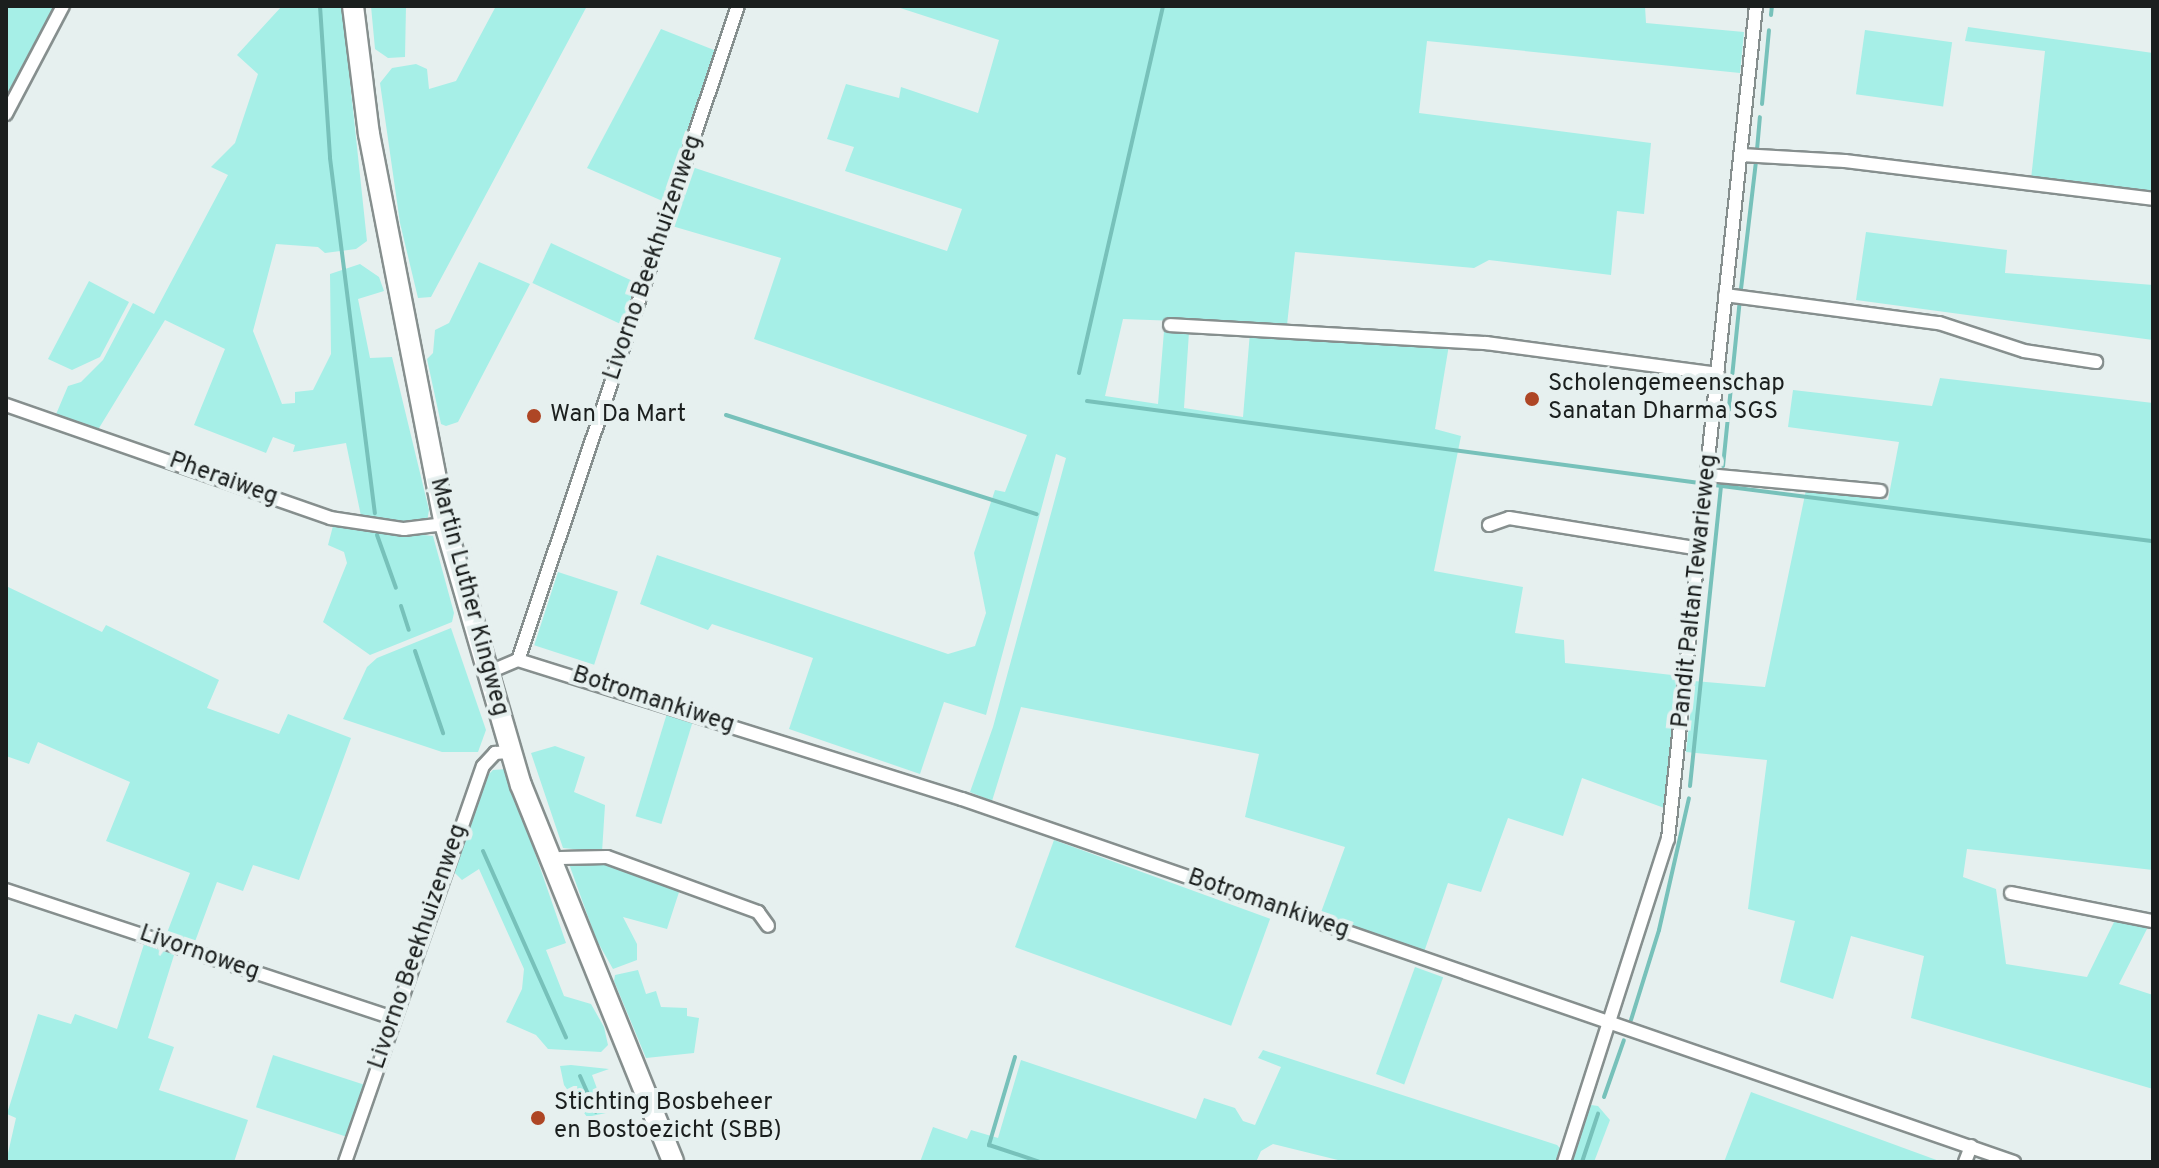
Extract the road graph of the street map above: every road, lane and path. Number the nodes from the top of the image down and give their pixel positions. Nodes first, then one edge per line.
1 (63, 6) edge
2 (353, 6) edge
3 (738, 6) edge
4 (1756, 6) edge
5 (6, 114) edge
6 (1741, 155) junction
7 (2153, 199) edge
8 (1725, 295) junction
9 (1170, 325) dead end
10 (2096, 362) dead end
11 (1718, 374) junction
12 (6, 405) edge
13 (1708, 475) junction
14 (1880, 491) dead end
15 (445, 524) junction
16 (1489, 525) dead end
17 (1701, 549) junction
18 (518, 660) junction
19 (487, 673) junction
20 (511, 752) junction
21 (560, 858) dead end
22 (6, 890) edge
23 (2011, 893) dead end
24 (2153, 921) edge
25 (768, 926) dead end
26 (393, 1018) junction
27 (1611, 1024) junction
28 (1971, 1146) junction
29 (345, 1162) edge
30 (673, 1162) edge
31 (1564, 1162) edge
32 (1965, 1162) edge
33 (2014, 1162) edge

1 - 5 street
2 - 15 main road, Martin Luther Kingweg
3 - 18 street, Livorno Beekhuizenweg
4 - 6 street, Pandit Paltan Tewarieweg
6 - 7 street
6 - 8 street, Pandit Paltan Tewarieweg
8 - 10 street
8 - 11 street, Pandit Paltan Tewarieweg
9 - 11 street
11 - 13 street, Pandit Paltan Tewarieweg
12 - 15 street, Pheraiweg
13 - 14 street
13 - 17 street, Pandit Paltan Tewarieweg
15 - 19 main road, Martin Luther Kingweg
16 - 17 street
17 - 27 street, Pandit Paltan Tewarieweg
18 - 19 street
18 - 27 street, Botromankiweg
19 - 20 main road, Martin Luther Kingweg
20 - 26 street, Livorno Beekhuizenweg
20 - 30 main road, Martin Luther Kingweg
21 - 25 street
22 - 26 street, Livornoweg
23 - 24 street
26 - 29 street, Livorno Beekhuizenweg
27 - 28 street, Botromankiweg
27 - 31 street, Pandit Paltan Tewarieweg
28 - 32 street
28 - 33 street, Botromankiweg

